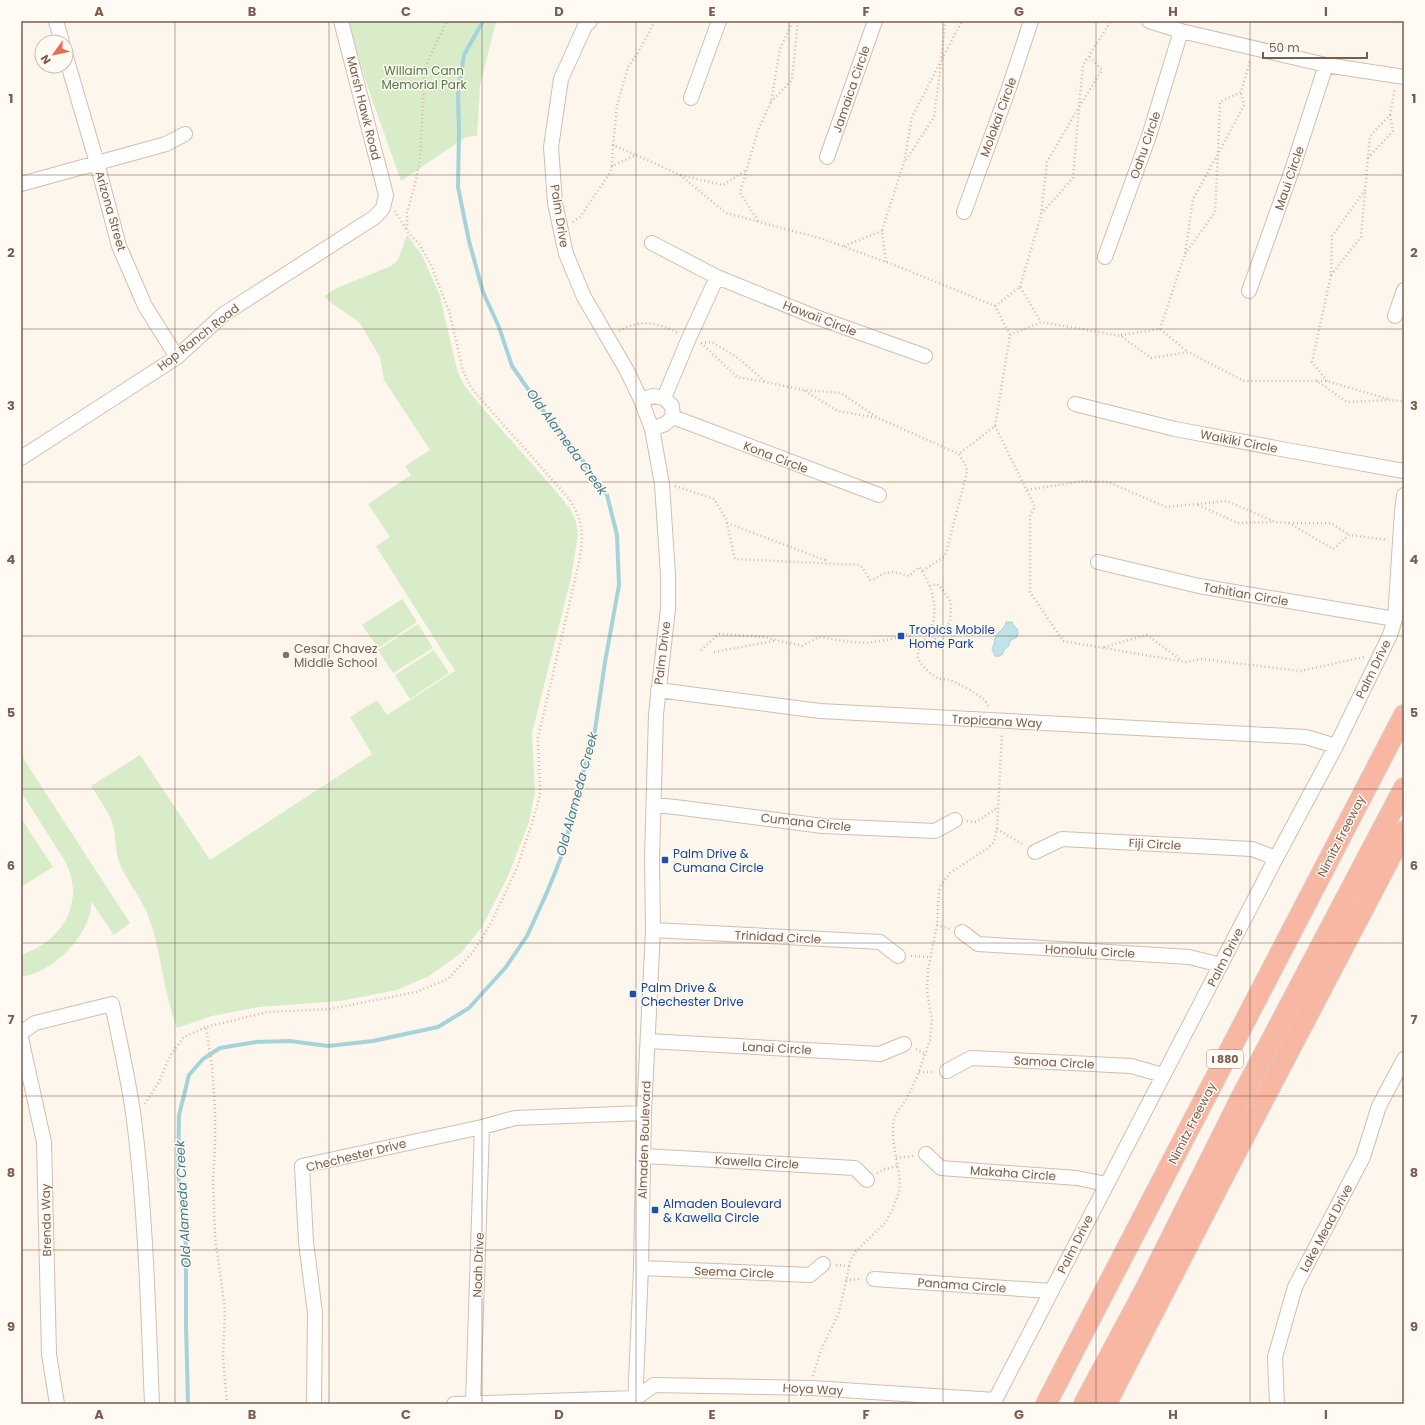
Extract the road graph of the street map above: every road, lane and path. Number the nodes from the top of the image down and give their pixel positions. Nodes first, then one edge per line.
1 (56, 21) edge
2 (341, 21) edge
3 (447, 21) edge
4 (590, 21) edge
5 (655, 21) edge
6 (719, 21) edge
7 (793, 21) edge
8 (798, 21) edge
9 (875, 21) edge
10 (945, 21) edge
11 (962, 21) edge
12 (1031, 21) edge
13 (1111, 21) edge
14 (1149, 21) edge
15 (1181, 31) junction
16 (60, 34) edge
17 (1253, 48) junction
18 (1089, 56) junction
19 (941, 61) junction
20 (1326, 65) junction
21 (71, 74) edge
22 (1401, 76) edge
23 (1241, 92) junction
24 (691, 98) dead end
25 (771, 102) junction
26 (1079, 107) junction
27 (1390, 115) junction
28 (185, 134) dead end
29 (613, 144) junction
30 (1218, 154) junction
31 (636, 155) junction
32 (827, 158) dead end
33 (1368, 158) junction
34 (904, 162) junction
35 (97, 164) junction
36 (612, 166) junction
37 (746, 171) junction
38 (680, 174) junction
39 (21, 184) edge
40 (1365, 190) junction
41 (386, 195) joint
42 (964, 212) dead end
43 (1041, 214) junction
44 (759, 221) junction
45 (561, 230) junction
46 (882, 230) junction
47 (652, 243) dead end
48 (844, 247) junction
49 (1185, 254) junction
50 (1105, 257) dead end
51 (886, 262) junction
52 (1330, 275) junction
53 (717, 277) junction
54 (1020, 287) junction
55 (1404, 290) edge
56 (1249, 291) dead end
57 (995, 306) junction
58 (1395, 316) dead end
59 (1041, 322) junction
60 (1160, 329) junction
61 (1010, 335) junction
62 (607, 336) junction
63 (1121, 336) junction
64 (695, 340) junction
65 (1188, 352) junction
66 (925, 356) dead end
67 (177, 357) junction
68 (1317, 381) junction
69 (1327, 381) junction
70 (766, 382) junction
71 (803, 390) junction
72 (664, 398) junction
73 (640, 400) junction
74 (1391, 400) junction
75 (1404, 401) edge
76 (1075, 404) dead end
77 (672, 417) junction
78 (878, 418) junction
79 (995, 426) junction
80 (652, 429) junction
81 (958, 454) junction
82 (21, 458) edge
83 (1404, 471) edge
84 (662, 487) junction
85 (1027, 490) junction
86 (879, 495) dead end
87 (1404, 495) edge
88 (1197, 505) junction
89 (1275, 522) junction
90 (727, 523) junction
91 (1289, 524) junction
92 (1349, 535) junction
93 (1400, 544) junction
94 (1098, 562) dead end
95 (824, 563) junction
96 (922, 571) junction
97 (930, 586) junction
98 (1395, 618) junction
99 (928, 635) junction
100 (776, 640) junction
101 (922, 645) junction
102 (1102, 647) junction
103 (701, 650) dead end
104 (714, 652) dead end
105 (1378, 659) junction
106 (1182, 662) junction
107 (658, 690) junction
108 (1404, 715) edge
109 (996, 721) junction
110 (1336, 746) junction
111 (1404, 788) edge
112 (654, 805) junction
113 (998, 808) junction
114 (955, 820) joint
115 (997, 829) junction
116 (1404, 831) edge
117 (1034, 852) joint
118 (1276, 858) junction
119 (652, 877) joint
120 (653, 930) junction
121 (962, 932) dead end
122 (898, 956) joint
123 (930, 957) junction
124 (1221, 965) junction
125 (206, 1027) junction
126 (21, 1033) edge
127 (21, 1038) edge
128 (648, 1040) junction
129 (904, 1044) dead end
130 (1404, 1059) edge
131 (947, 1071) dead end
132 (1163, 1075) junction
133 (644, 1114) junction
134 (134, 1121) junction
135 (482, 1127) junction
136 (926, 1154) joint
137 (643, 1156) junction
138 (896, 1158) junction
139 (897, 1166) junction
140 (867, 1180) joint
141 (1106, 1184) junction
142 (823, 1264) dead end
143 (641, 1268) junction
144 (874, 1279) dead end
145 (1051, 1291) junction
146 (812, 1388) junction
147 (636, 1401) edge
148 (474, 1402) junction
149 (994, 1402) edge
150 (57, 1404) edge
151 (152, 1404) edge
152 (227, 1404) edge
153 (314, 1404) edge
154 (454, 1404) edge
155 (1046, 1404) edge
156 (1084, 1404) edge
157 (1106, 1404) edge
158 (1277, 1404) edge

1 - 16 street
2 - 41 street, Marsh Hawk Road
3 - 125 path
4 - 45 street, Palm Drive
5 - 29 path
6 - 24 street
7 - 25 path
8 - 25 path
9 - 32 street, Jamaica Circle
10 - 19 path
11 - 19 path
12 - 42 street, Molokai Circle
13 - 18 path
14 - 15 street
15 - 17 street
15 - 50 street, Oahu Circle
17 - 20 street
17 - 23 path
18 - 26 path
18 - 26 path
19 - 34 path
19 - 34 path
20 - 22 street
20 - 56 street, Maui Circle
21 - 35 street, Arizona Street
22 - 27 path
23 - 30 path
23 - 30 path
25 - 37 path
26 - 43 path
26 - 43 path
27 - 33 path
27 - 33 path
28 - 35 street
29 - 31 path
29 - 36 path
30 - 49 path
30 - 49 path
31 - 36 path
31 - 38 path
33 - 40 path
34 - 46 path
35 - 39 street
35 - 67 street, Arizona Street
36 - 45 path
37 - 38 path
37 - 44 path
38 - 44 path
40 - 52 path
40 - 52 path
41 - 67 street, Hop Ranch Road
43 - 54 path
44 - 48 path
45 - 62 street, Palm Drive
46 - 48 path
46 - 51 path
47 - 53 street, Hawaii Circle
48 - 51 path
49 - 60 path
51 - 57 path
52 - 69 path
53 - 64 street
53 - 66 street, Hawaii Circle
54 - 57 path
54 - 59 path
55 - 58 street
57 - 61 path
59 - 61 path
59 - 63 path
60 - 63 path
60 - 65 path
61 - 79 path
62 - 64 path
62 - 73 street, Palm Drive
63 - 65 path
64 - 70 path
64 - 70 path
64 - 72 street
65 - 68 path
67 - 82 street, Hop Ranch Road
68 - 69 path
68 - 74 path
69 - 74 path
70 - 71 path
71 - 78 path
71 - 78 path
72 - 73 street
72 - 77 street
73 - 80 street, Palm Drive
74 - 75 path
76 - 83 street, Waikiki Circle
77 - 80 street
77 - 86 street, Kona Circle
78 - 81 path
79 - 81 path
79 - 85 path
80 - 84 street, Palm Drive
81 - 96 path
84 - 90 path
84 - 107 street, Palm Drive
85 - 88 path
85 - 102 path
87 - 93 street, Palm Drive
88 - 89 path
88 - 89 path
89 - 91 path
90 - 95 path
90 - 95 path
91 - 92 path
91 - 92 path
92 - 93 path
93 - 98 street, Palm Drive
94 - 98 street, Tahitian Circle
95 - 96 path
96 - 97 path
97 - 99 path
97 - 99 path
98 - 105 street, Palm Drive
99 - 101 path
100 - 101 path
100 - 103 path
100 - 104 path
101 - 109 path
102 - 106 path
102 - 106 path
105 - 106 path
105 - 110 street, Palm Drive
107 - 109 street, Tropicana Way
107 - 112 street, Palm Drive
108 - 155 highway, Nimitz Freeway / I 880
109 - 110 street, Tropicana Way
109 - 113 path
110 - 118 street, Palm Drive
111 - 156 highway, I 880
112 - 114 street, Cumana Circle
112 - 119 street, Palm Drive
113 - 114 path
113 - 115 path
115 - 117 path
115 - 123 path
116 - 157 highway
117 - 118 street, Fiji Circle
118 - 124 street, Palm Drive
119 - 120 street, Almaden Boulevard
120 - 122 street, Trinidad Circle
120 - 128 street, Almaden Boulevard
121 - 124 street, Honolulu Circle
122 - 123 path
123 - 138 path
124 - 132 street, Palm Drive
125 - 134 path
125 - 152 path
126 - 134 street
127 - 150 street, Brenda Way
128 - 129 street, Lanai Circle
128 - 133 street, Almaden Boulevard
130 - 158 street, Lake Mead Drive
131 - 132 street, Samoa Circle
132 - 141 street, Palm Drive
133 - 135 street, Chechester Drive
133 - 137 street, Almaden Boulevard
134 - 151 street
135 - 148 street, Noah Drive
135 - 153 street, Chechester Drive
136 - 138 path
136 - 141 street, Makaha Circle
137 - 140 street, Kawella Circle
137 - 143 street, Almaden Boulevard
138 - 139 path
139 - 140 path
139 - 146 path
141 - 145 street, Palm Drive
142 - 143 street, Seema Circle
143 - 147 street, Almaden Boulevard
144 - 145 street, Panama Circle
145 - 149 street, Palm Drive
146 - 147 street, Hoya Way
146 - 149 street, Hoya Way
147 - 148 street
148 - 154 street

